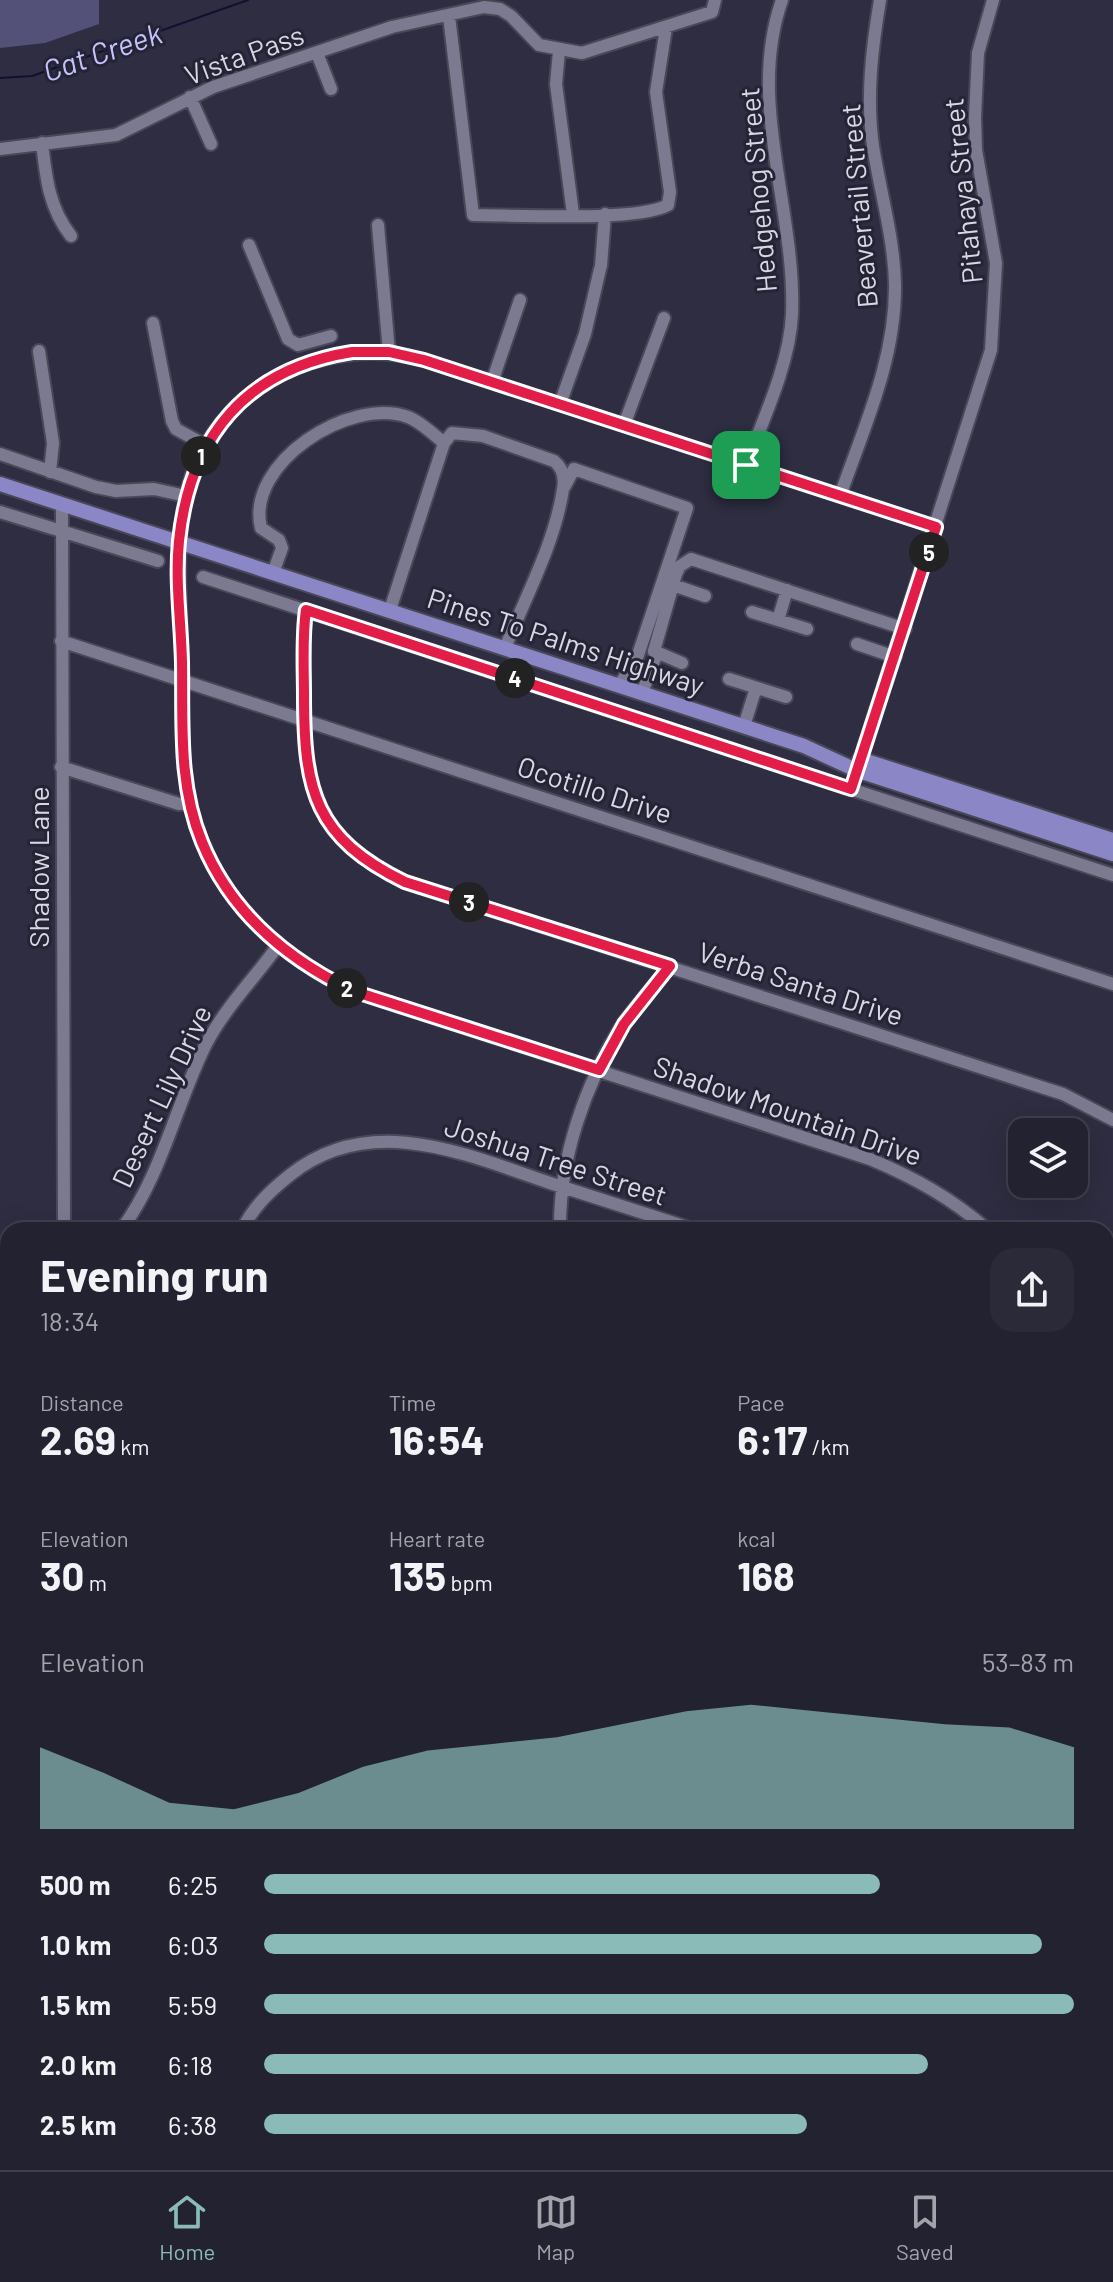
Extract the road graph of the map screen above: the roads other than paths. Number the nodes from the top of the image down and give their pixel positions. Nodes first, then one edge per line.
1 (715, 0) edge
2 (782, 0) edge
3 (880, 0) edge
4 (993, 0) edge
5 (449, 16) junction
6 (666, 28) junction
7 (559, 51) junction
8 (317, 53) junction
9 (331, 89) dead end
10 (190, 97) junction
11 (42, 143) junction
12 (211, 144) dead end
13 (0, 149) edge
14 (573, 214) junction
15 (605, 214) junction
16 (378, 225) dead end
17 (71, 236) dead end
18 (249, 245) dead end
19 (520, 300) dead end
20 (664, 318) dead end
21 (153, 323) dead end
22 (331, 336) dead end
23 (314, 341) junction
24 (39, 351) dead end
25 (389, 352) junction
26 (320, 357) junction
27 (492, 382) junction
28 (560, 404) junction
29 (624, 425) junction
30 (444, 443) junction
31 (205, 445) junction
32 (0, 454) edge
33 (746, 465) junction
34 (50, 472) junction
35 (0, 484) edge
36 (563, 489) junction
37 (186, 496) junction
38 (840, 496) junction
39 (62, 505) junction
40 (0, 512) edge
41 (936, 527) junction
42 (61, 532) junction
43 (179, 543) junction
44 (158, 561) dead end
45 (273, 573) junction
46 (203, 577) dead end
47 (673, 585) junction
48 (787, 590) junction
49 (705, 596) dead end
50 (306, 610) junction
51 (390, 610) junction
52 (752, 612) dead end
53 (778, 620) junction
54 (807, 629) dead end
55 (905, 629) junction
56 (61, 641) junction
57 (857, 644) dead end
58 (505, 648) junction
59 (657, 653) junction
60 (895, 657) junction
61 (682, 663) dead end
62 (182, 679) junction
63 (729, 679) dead end
64 (619, 685) junction
65 (756, 688) junction
66 (642, 693) junction
67 (786, 697) dead end
68 (304, 721) junction
69 (744, 726) junction
70 (858, 764) junction
71 (61, 767) junction
72 (851, 789) junction
73 (190, 803) junction
74 (1113, 840) edge
75 (1113, 854) edge
76 (1113, 875) edge
77 (277, 947) junction
78 (670, 966) junction
79 (1113, 984) edge
80 (599, 1070) junction
81 (1113, 1120) edge
82 (563, 1187) junction
83 (64, 1222) edge
84 (126, 1222) edge
85 (248, 1222) edge
86 (561, 1222) edge
87 (670, 1222) edge
88 (979, 1222) edge

1 - 6 street
2 - 33 street, Hedgehog Street
3 - 38 street, Beavertail Street
4 - 41 street, Pitahaya Street
5 - 7 street, Vista Pass
5 - 8 street, Vista Pass
5 - 14 street
6 - 7 street
6 - 15 street
7 - 14 street
8 - 9 street
8 - 10 street, Vista Pass
10 - 11 street, Vista Pass
10 - 12 street
11 - 13 street, Vista Pass
11 - 17 street
14 - 15 street
15 - 28 street
16 - 25 street
18 - 23 street
19 - 27 street
20 - 29 street
21 - 31 street
22 - 23 street
23 - 26 street
24 - 34 street
25 - 26 street, Shadow Mountain Drive
25 - 27 street, Shadow Mountain Drive
26 - 31 street, Shadow Mountain Drive
27 - 28 street, Shadow Mountain Drive
28 - 29 street, Shadow Mountain Drive
29 - 33 street, Shadow Mountain Drive
30 - 36 street
30 - 45 street
30 - 51 street
31 - 37 street, Shadow Mountain Drive
32 - 34 street
33 - 38 street, Shadow Mountain Drive
34 - 37 street
35 - 39 main road, Pines To Palms Highway
36 - 58 street
36 - 64 street
37 - 43 street, Shadow Mountain Drive
38 - 41 street, Shadow Mountain Drive
39 - 42 street, Shadow Lane
39 - 43 main road, Pines To Palms Highway
40 - 42 street
41 - 55 street, Pitahaya Street
42 - 44 street
42 - 56 street, Shadow Lane
43 - 45 main road, Pines To Palms Highway
43 - 62 street, Shadow Mountain Drive
45 - 51 main road, Pines To Palms Highway
46 - 50 street
47 - 48 street
47 - 49 street
47 - 59 street
48 - 53 street
48 - 55 street
50 - 68 street, Verba Santa Drive
50 - 72 street
51 - 58 main road, Pines To Palms Highway
52 - 53 street
53 - 54 street
55 - 60 street, Pitahaya Street
56 - 62 street, Ocotillo Drive
56 - 71 street, Shadow Lane
57 - 60 street
58 - 64 main road, Pines To Palms Highway
59 - 61 street
59 - 66 street
60 - 70 street, Pitahaya Street
62 - 68 street, Ocotillo Drive
62 - 73 street, Shadow Mountain Drive
63 - 65 street
64 - 66 main road, Pines To Palms Highway
65 - 67 street
65 - 69 street
66 - 69 main road, Pines To Palms Highway
68 - 78 street, Verba Santa Drive
68 - 79 street, Ocotillo Drive
69 - 70 main road, Pines To Palms Highway
70 - 72 street, Pitahaya Street
70 - 74 main road, Pines To Palms Highway
70 - 75 main road, Pines To Palms Highway
71 - 73 street
71 - 83 street, Shadow Lane
72 - 76 street
73 - 77 street, Shadow Mountain Drive
77 - 80 street, Shadow Mountain Drive
77 - 84 street, Desert Lily Drive
78 - 80 street
78 - 81 street, Verba Santa Drive
80 - 82 street
80 - 88 street, Shadow Mountain Drive
82 - 85 street, Joshua Tree Street
82 - 86 street
82 - 87 street, Joshua Tree Street

